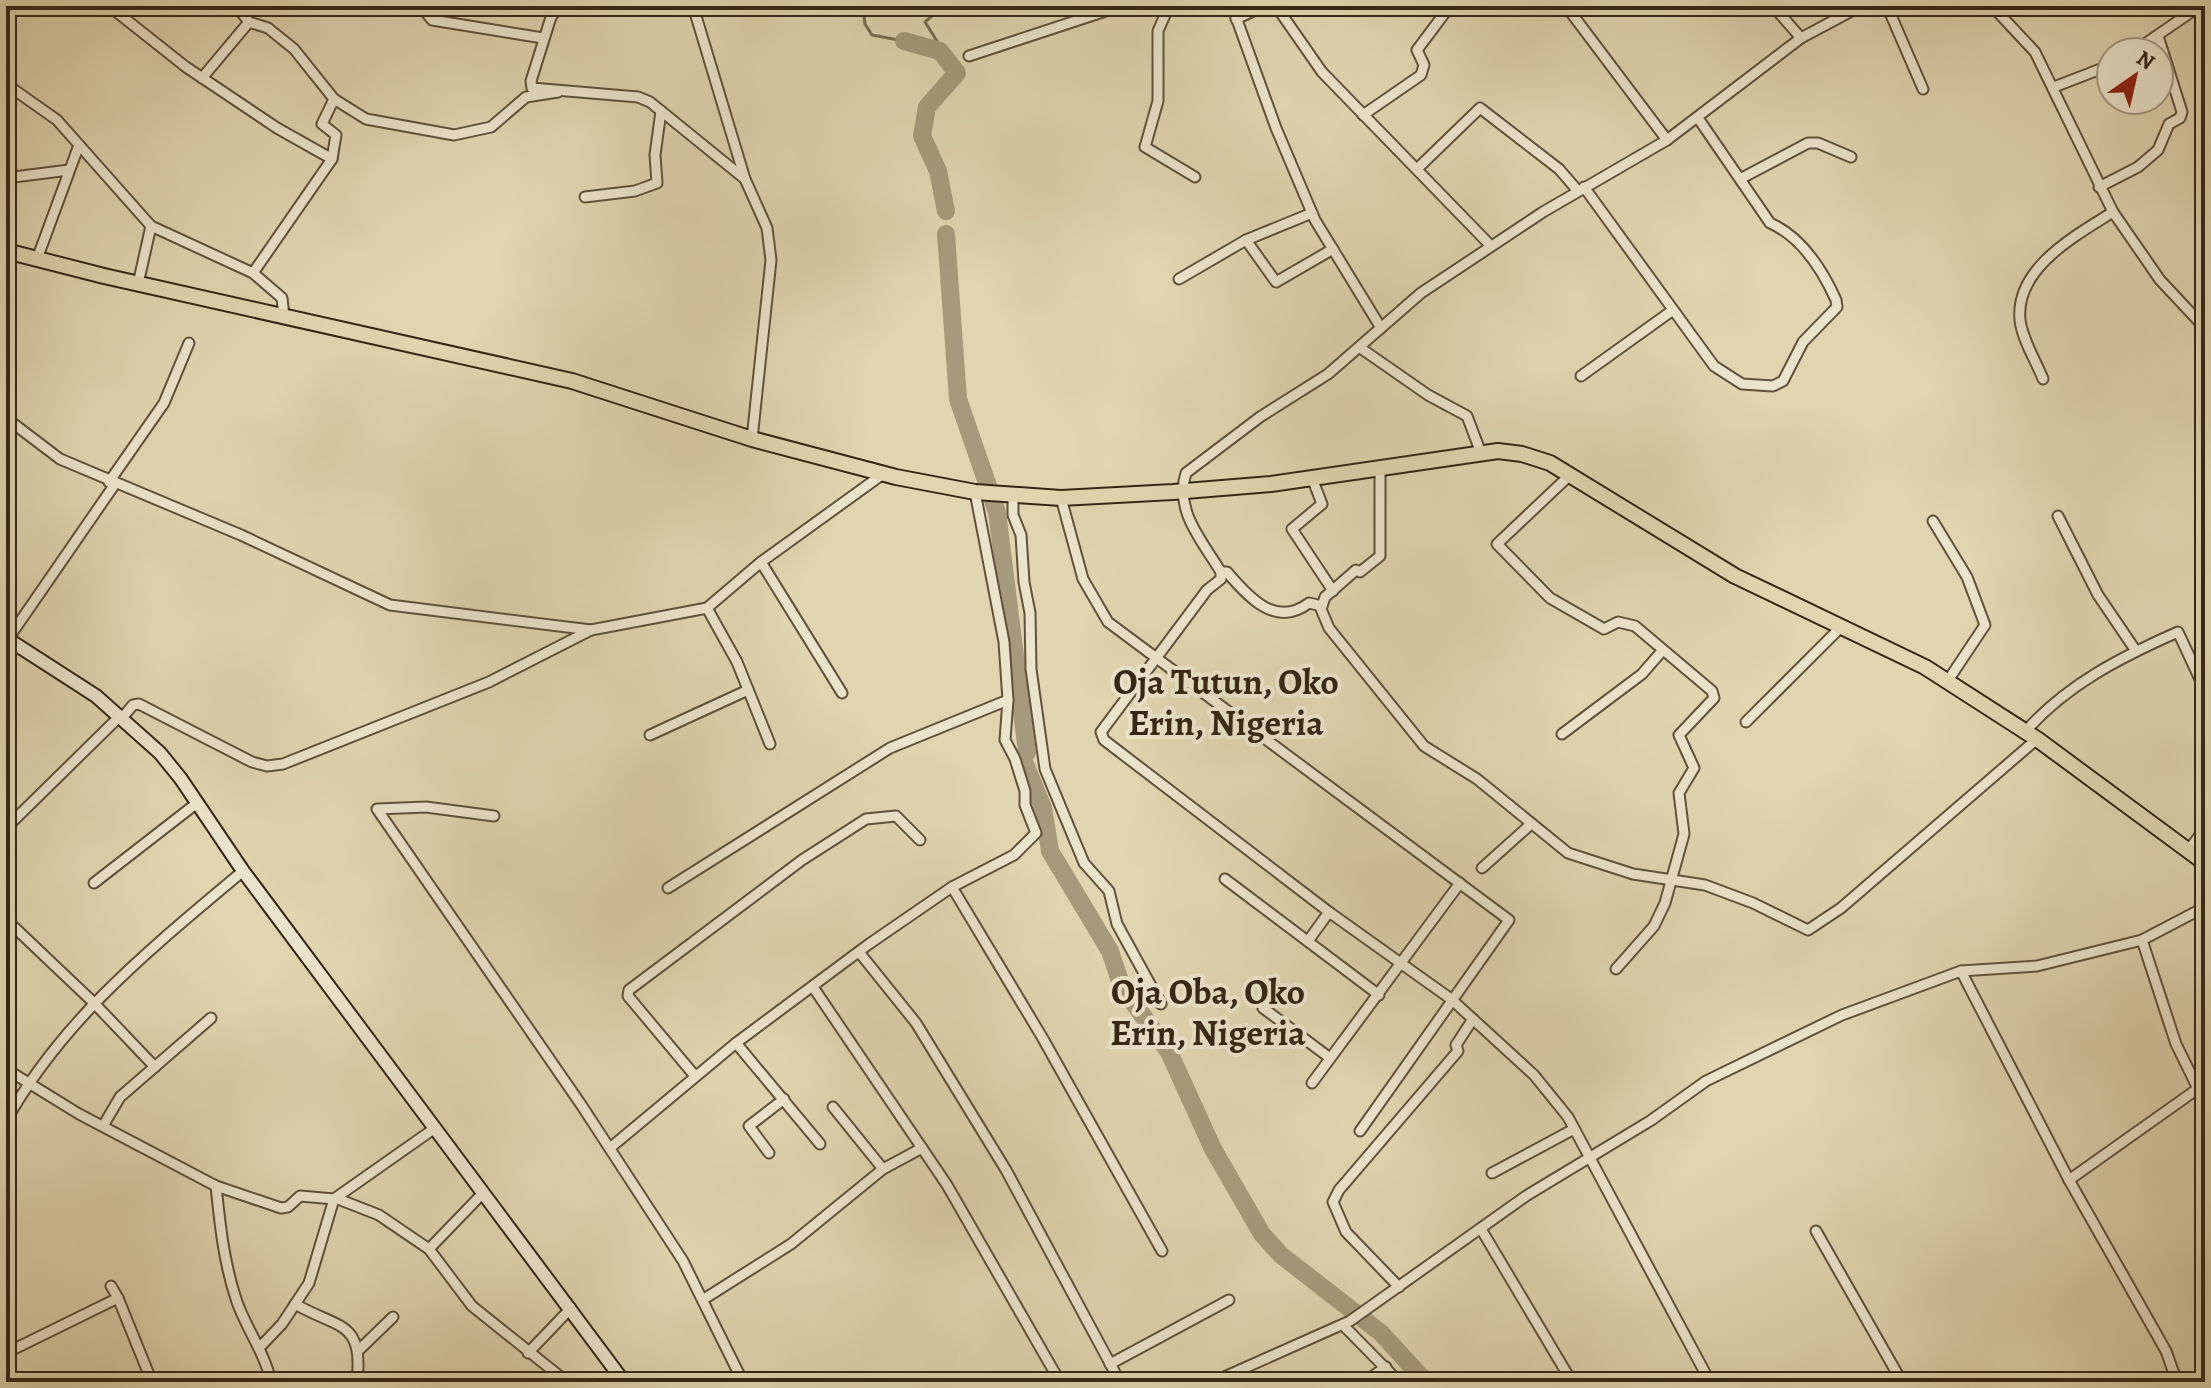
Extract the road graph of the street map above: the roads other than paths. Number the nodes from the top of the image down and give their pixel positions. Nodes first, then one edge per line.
1 (109, 6) edge
2 (236, 6) edge
3 (421, 6) edge
4 (560, 6) edge
5 (693, 6) edge
6 (1121, 6) edge
7 (1169, 6) edge
8 (1232, 6) edge
9 (1264, 6) edge
10 (1276, 6) edge
11 (1450, 6) edge
12 (1566, 6) edge
13 (1773, 6) edge
14 (1861, 6) edge
15 (1887, 6) edge
16 (1992, 6) edge
17 (2200, 6) edge
18 (1236, 19) junction
19 (249, 22) junction
20 (2158, 36) edge
21 (543, 38) junction
22 (1801, 38) junction
23 (969, 56) dead end
24 (2095, 71) edge
25 (202, 78) junction
26 (6, 84) edge
27 (2054, 87) junction
28 (1923, 89) dead end
29 (2175, 90) edge
30 (558, 92) junction
31 (334, 99) junction
32 (661, 111) junction
33 (1363, 115) junction
34 (1698, 118) junction
35 (1667, 140) junction
36 (79, 145) junction
37 (1851, 157) dead end
38 (332, 159) junction
39 (1418, 168) junction
40 (69, 170) junction
41 (1195, 177) dead end
42 (6, 178) edge
43 (745, 179) junction
44 (1740, 179) junction
45 (2099, 187) junction
46 (1581, 189) junction
47 (585, 197) dead end
48 (2113, 212) junction
49 (1312, 213) junction
50 (151, 226) junction
51 (1246, 240) junction
52 (1491, 246) junction
53 (1333, 249) junction
54 (6, 251) edge
55 (37, 259) junction
56 (253, 273) junction
57 (1179, 279) dead end
58 (138, 284) junction
59 (1673, 310) junction
60 (284, 317) junction
61 (1381, 328) junction
62 (2205, 328) edge
63 (189, 343) dead end
64 (1359, 347) junction
65 (1581, 376) dead end
66 (2043, 379) dead end
67 (6, 418) edge
68 (752, 439) junction
69 (1481, 453) junction
70 (1380, 467) junction
71 (883, 474) junction
72 (1570, 475) junction
73 (1312, 478) junction
74 (112, 483) junction
75 (1185, 491) junction
76 (979, 492) junction
77 (1013, 496) junction
78 (1061, 498) junction
79 (2058, 516) dead end
80 (1933, 521) dead end
81 (761, 562) junction
82 (1221, 572) junction
83 (1333, 591) junction
84 (1322, 606) junction
85 (707, 608) junction
86 (1840, 628) junction
87 (591, 630) junction
88 (7, 638) edge
89 (1662, 651) junction
90 (2136, 651) junction
91 (1157, 658) junction
92 (1947, 682) junction
93 (748, 690) junction
94 (2205, 690) edge
95 (842, 693) dead end
96 (1008, 700) junction
97 (121, 717) junction
98 (1746, 722) dead end
99 (1562, 734) dead end
100 (650, 735) dead end
101 (2031, 736) junction
102 (770, 744) dead end
103 (197, 803) junction
104 (494, 816) dead end
105 (1530, 825) junction
106 (6, 828) edge
107 (2205, 828) edge
108 (920, 840) dead end
109 (2188, 851) junction
110 (2205, 863) edge
111 (1482, 868) dead end
112 (243, 871) junction
113 (1225, 879) dead end
114 (1672, 880) junction
115 (94, 883) dead end
116 (1460, 883) junction
117 (952, 887) junction
118 (668, 888) dead end
119 (2205, 907) edge
120 (1329, 912) junction
121 (14, 927) dead end
122 (2142, 940) junction
123 (1308, 941) junction
124 (859, 952) junction
125 (1403, 964) junction
126 (1616, 969) dead end
127 (1961, 971) junction
128 (813, 987) junction
129 (1379, 995) junction
130 (1451, 999) junction
131 (93, 1002) junction
132 (1161, 1004) dead end
133 (1263, 1008) dead end
134 (211, 1018) dead end
135 (1473, 1019) junction
136 (736, 1043) junction
137 (1330, 1058) junction
138 (155, 1067) junction
139 (6, 1069) edge
140 (695, 1076) junction
141 (1312, 1083) dead end
142 (27, 1084) junction
143 (2196, 1090) junction
144 (784, 1099) junction
145 (2205, 1103) edge
146 (833, 1107) dead end
147 (6, 1121) edge
148 (103, 1126) junction
149 (435, 1128) junction
150 (1574, 1129) junction
151 (1360, 1131) dead end
152 (820, 1144) dead end
153 (610, 1148) junction
154 (922, 1148) junction
155 (769, 1153) dead end
156 (1591, 1159) junction
157 (883, 1169) junction
158 (1492, 1173) dead end
159 (2069, 1180) junction
160 (216, 1186) junction
161 (483, 1193) junction
162 (336, 1199) junction
163 (1481, 1229) junction
164 (1816, 1231) dead end
165 (429, 1249) junction
166 (1162, 1251) dead end
167 (111, 1286) dead end
168 (1399, 1287) junction
169 (118, 1298) junction
170 (704, 1299) junction
171 (1229, 1300) dead end
172 (295, 1304) junction
173 (571, 1308) junction
174 (393, 1317) dead end
175 (1347, 1323) junction
176 (260, 1347) junction
177 (360, 1349) junction
178 (6, 1353) edge
179 (528, 1353) junction
180 (1110, 1364) junction
181 (1386, 1367) junction
182 (152, 1382) edge
183 (271, 1382) edge
184 (329, 1382) edge
185 (567, 1382) edge
186 (624, 1382) edge
187 (743, 1382) edge
188 (1060, 1382) edge
189 (1120, 1382) edge
190 (1213, 1382) edge
191 (1364, 1382) edge
192 (1399, 1382) edge
193 (1572, 1382) edge
194 (1710, 1382) edge
195 (1902, 1382) edge
196 (2177, 1382) edge

1 - 25 street
2 - 19 street
3 - 21 street
4 - 21 street
5 - 43 street
6 - 23 street
7 - 41 street
8 - 18 street
9 - 18 street
10 - 33 street
11 - 33 street
12 - 35 street
13 - 22 street
14 - 22 street
15 - 28 street
16 - 27 street
17 - 20 street
18 - 49 street
19 - 25 street
19 - 31 street
21 - 30 street
22 - 34 street
24 - 27 street
25 - 38 street
26 - 36 street
27 - 45 street
29 - 45 street
30 - 31 street
30 - 32 street
31 - 38 street
32 - 43 street
32 - 47 street
33 - 39 street
34 - 35 street
34 - 44 street
35 - 46 street
36 - 40 street
36 - 50 street
37 - 44 street
38 - 56 street
39 - 46 street
39 - 52 street
40 - 42 street
40 - 55 street
43 - 68 street
44 - 59 street
45 - 48 street
46 - 52 street
46 - 59 street
48 - 62 street
48 - 66 street
49 - 51 street
49 - 53 street
50 - 56 street
50 - 58 street
51 - 53 street
51 - 57 street
52 - 61 street
53 - 61 street
54 - 55 main road
55 - 58 main road
56 - 60 street
58 - 60 main road
59 - 65 street
60 - 68 main road
61 - 64 street
63 - 74 street
64 - 69 street
64 - 75 street
67 - 74 street
68 - 71 main road
69 - 70 main road
69 - 72 main road
70 - 73 main road
70 - 83 street
71 - 76 main road
71 - 81 street
72 - 86 main road
72 - 89 street
73 - 75 main road
73 - 83 street
74 - 87 street
74 - 88 street
75 - 78 main road
75 - 82 street
76 - 77 main road
76 - 96 street
77 - 78 main road
77 - 132 street
78 - 91 street
79 - 90 street
80 - 92 street
81 - 85 street
81 - 95 street
82 - 84 street
82 - 91 street
83 - 84 street
84 - 105 street
85 - 87 street
85 - 93 street
86 - 92 main road
86 - 98 street
87 - 97 street
88 - 97 street
89 - 99 street
89 - 114 street
90 - 94 street
90 - 101 street
91 - 116 street
91 - 120 street
92 - 101 main road
93 - 100 street
93 - 102 street
96 - 117 street
96 - 118 street
97 - 103 street
97 - 106 street
101 - 109 main road
101 - 114 street
103 - 112 street
103 - 115 street
104 - 153 street
105 - 111 street
105 - 114 street
107 - 109 street
108 - 140 street
109 - 110 main road
112 - 131 street
112 - 149 street
113 - 123 street
114 - 126 street
116 - 125 street
116 - 130 street
117 - 124 street
117 - 166 street
119 - 122 street
120 - 123 street
120 - 125 street
121 - 131 street
122 - 127 street
122 - 143 street
123 - 129 street
124 - 128 street
124 - 180 street
125 - 129 street
125 - 130 street
127 - 156 street
127 - 159 street
128 - 136 street
128 - 154 street
129 - 137 street
130 - 135 street
130 - 151 street
131 - 138 street
131 - 142 street
133 - 137 street
134 - 138 street
135 - 150 street
135 - 168 street
136 - 140 street
136 - 144 street
137 - 141 street
138 - 148 street
139 - 142 street
140 - 153 street
142 - 147 street
142 - 148 street
143 - 145 street
143 - 159 street
144 - 152 street
144 - 155 street
146 - 157 street
148 - 160 street
149 - 161 street
149 - 162 street
150 - 156 street
150 - 158 street
153 - 170 street
154 - 157 street
154 - 188 street
156 - 163 street
156 - 194 street
157 - 170 street
159 - 196 street
160 - 162 street
160 - 176 street
161 - 165 street
161 - 173 street
162 - 165 street
162 - 172 street
163 - 168 street
163 - 193 street
164 - 195 street
165 - 179 street
167 - 169 street
168 - 175 street
169 - 178 street
169 - 182 street
170 - 187 street
171 - 180 street
172 - 176 street
172 - 177 street
173 - 179 street
173 - 186 street
174 - 177 street
175 - 181 street
175 - 190 street
176 - 183 street
177 - 184 street
179 - 185 street
180 - 189 street
181 - 191 street
181 - 192 street

